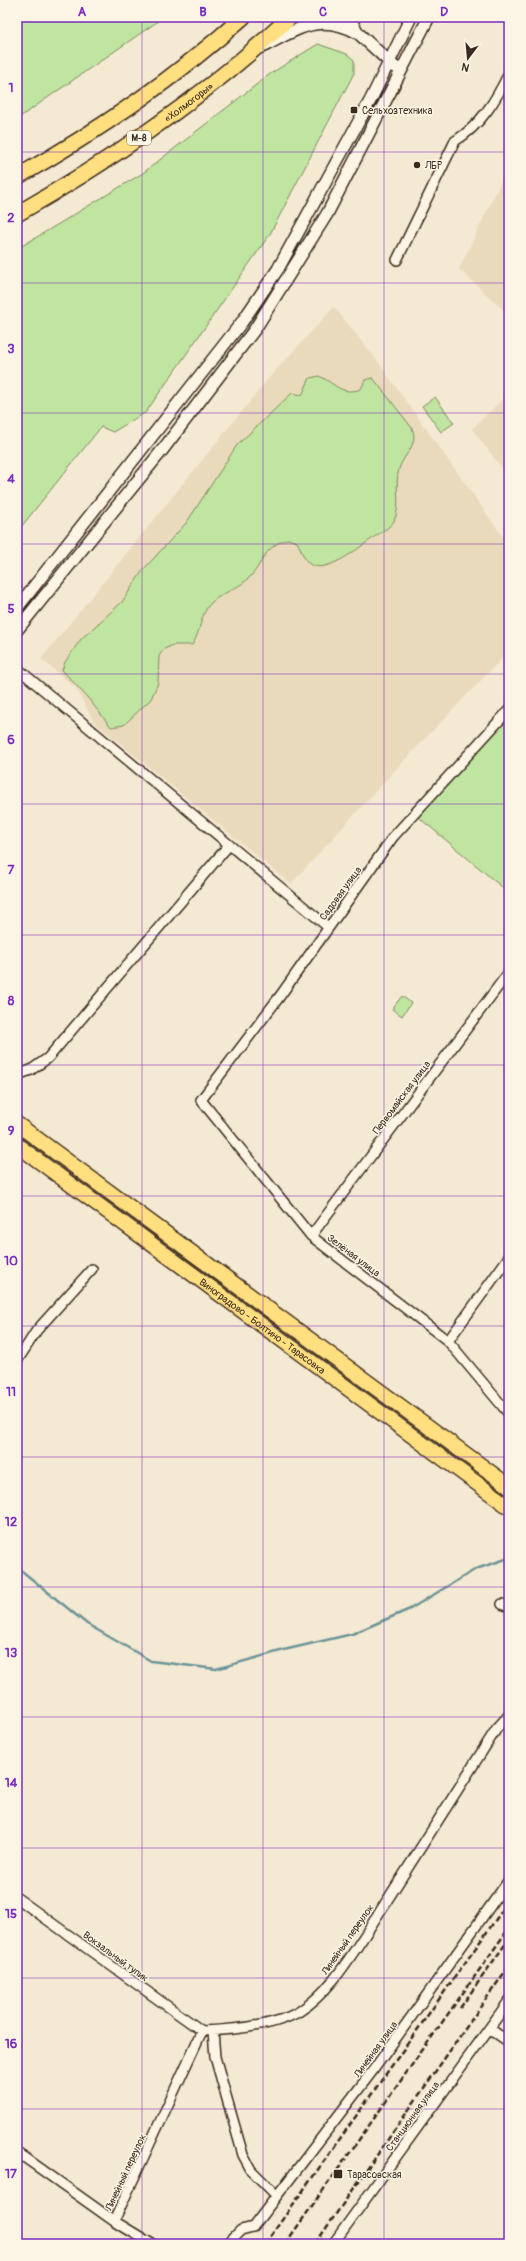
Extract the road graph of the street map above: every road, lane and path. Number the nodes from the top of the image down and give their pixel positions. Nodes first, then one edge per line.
1 (243, 17) edge
2 (290, 17) edge
3 (349, 17) edge
4 (411, 17) edge
5 (429, 17) edge
6 (358, 33) junction
7 (254, 51) junction
8 (389, 63) junction
9 (402, 71) junction
10 (509, 74) edge
11 (17, 177) edge
12 (17, 214) edge
13 (397, 260) dead end
14 (17, 608) edge
15 (17, 630) edge
16 (17, 668) edge
17 (509, 710) edge
18 (229, 845) junction
19 (328, 927) junction
20 (509, 972) edge
21 (17, 1075) edge
22 (201, 1100) joint
23 (17, 1124) edge
24 (17, 1145) edge
25 (311, 1236) junction
26 (509, 1257) edge
27 (92, 1269) dead end
28 (448, 1341) junction
29 (17, 1361) edge
30 (509, 1414) edge
31 (509, 1486) edge
32 (509, 1507) edge
33 (509, 1715) edge
34 (509, 1880) edge
35 (17, 1898) edge
36 (509, 2001) edge
37 (490, 2029) junction
38 (202, 2031) junction
39 (213, 2031) junction
40 (509, 2042) edge
41 (17, 2152) edge
42 (276, 2195) junction
43 (114, 2221) junction
44 (152, 2244) edge
45 (227, 2244) edge
46 (333, 2244) edge

1 - 11 highway
2 - 7 highway, «Холмогоры» / М-8
3 - 6 street
4 - 8 street
5 - 9 street
6 - 7 street
6 - 8 street
7 - 12 highway, «Холмогоры» / М-8
8 - 9 street
8 - 14 street
9 - 15 street
10 - 13 street
16 - 18 street
17 - 19 street, Садовая улица
18 - 19 street
18 - 21 street
19 - 22 street, Садовая улица
20 - 25 street, Первомайская улица
22 - 25 street, Зелёная улица
23 - 31 main road, Виноградово - Болтино - Тарасовка
24 - 32 main road, Виноградово - Болтино - Тарасовка
25 - 28 street, Зелёная улица
26 - 28 street
27 - 29 street
28 - 30 street, Зелёная улица
33 - 39 street, Линейный переулок
34 - 42 street, Линейная улица
35 - 38 street, Вокзальный тупик
36 - 37 street, Станционная улица
37 - 40 street
37 - 46 street, Станционная улица
38 - 39 street, Линейный переулок
38 - 43 street, Линейный переулок
39 - 42 street
41 - 43 street
42 - 45 street, Линейная улица
43 - 44 street

